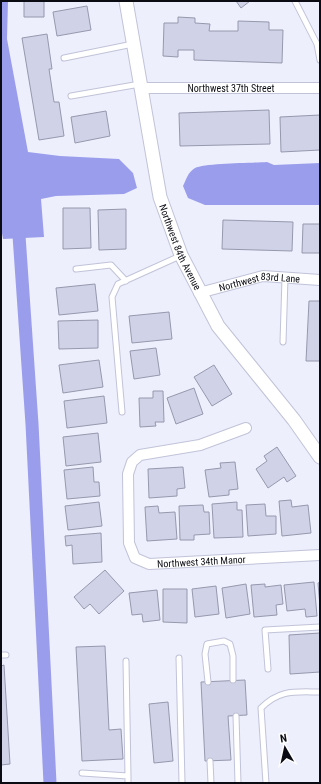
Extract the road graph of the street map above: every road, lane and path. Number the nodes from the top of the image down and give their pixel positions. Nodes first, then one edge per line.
1 (126, 1) edge
2 (295, 1) edge
3 (134, 44) junction
4 (64, 58) dead end
5 (320, 60) edge
6 (142, 86) junction
7 (320, 88) edge
8 (71, 96) dead end
9 (181, 255) junction
10 (76, 269) dead end
11 (285, 278) junction
12 (320, 280) edge
13 (126, 281) junction
14 (199, 293) junction
15 (283, 342) dead end
16 (122, 412) dead end
17 (246, 428) dead end
18 (320, 457) edge
19 (320, 555) edge
20 (320, 627) edge
21 (180, 658) dead end
22 (126, 661) dead end
23 (268, 669) dead end
24 (233, 680) dead end
25 (208, 682) dead end
26 (320, 692) edge
27 (236, 716) dead end
28 (210, 761) dead end
29 (82, 773) dead end
30 (128, 776) junction
31 (128, 783) edge
32 (182, 783) edge
33 (211, 783) edge
34 (238, 783) edge
35 (266, 783) edge

1 - 3 street, Northwest 84th Avenue
2 - 5 lane
3 - 4 lane
3 - 6 street, Northwest 84th Avenue
6 - 7 street, Northwest 37th Street
6 - 8 lane
6 - 9 street, Northwest 84th Avenue
9 - 13 lane
9 - 14 street, Northwest 84th Avenue
10 - 13 lane
11 - 12 street, Northwest 83rd Lane
11 - 14 street, Northwest 83rd Lane
11 - 15 lane
13 - 16 lane
14 - 18 street, Northwest 84th Avenue
17 - 19 street, Northwest 34th Manor
20 - 23 lane
21 - 32 lane
22 - 30 lane
24 - 25 lane
26 - 35 lane
27 - 34 lane
28 - 33 lane
29 - 30 lane
30 - 31 lane

